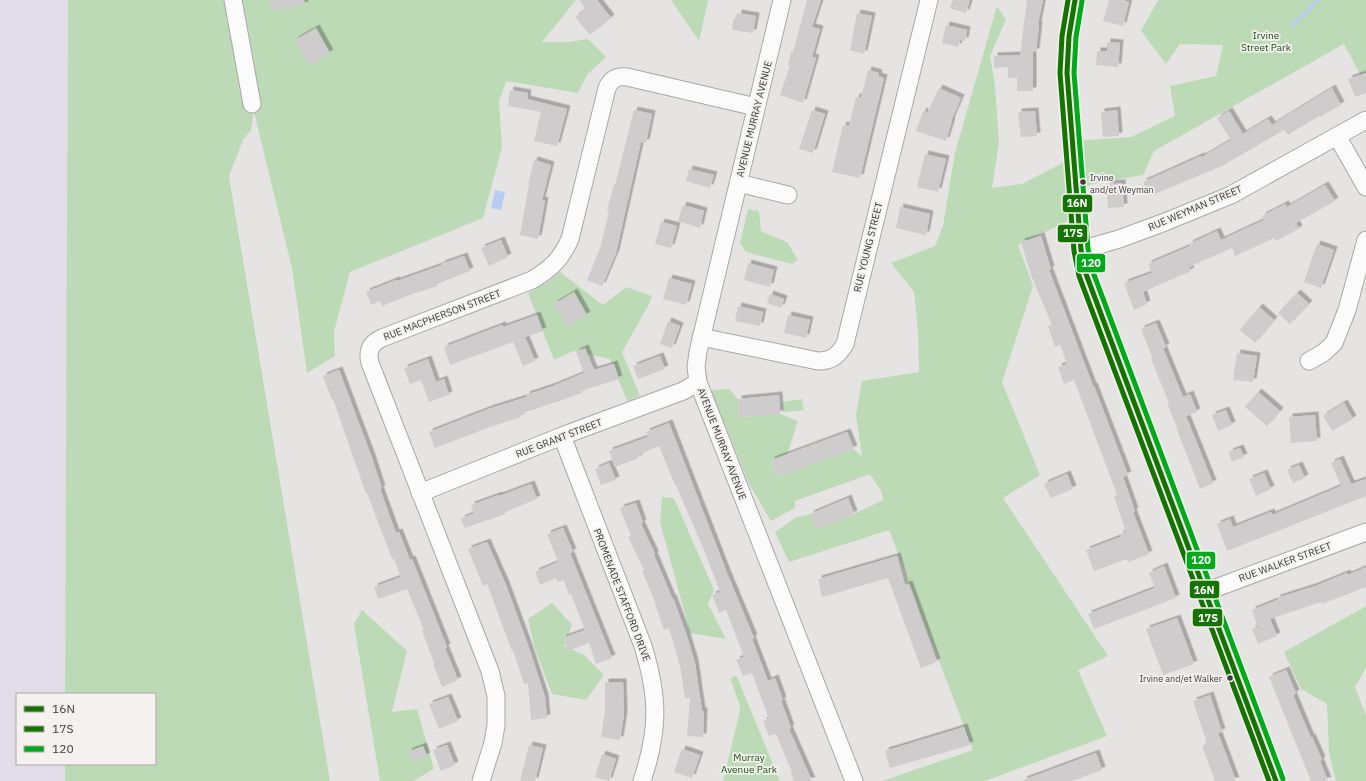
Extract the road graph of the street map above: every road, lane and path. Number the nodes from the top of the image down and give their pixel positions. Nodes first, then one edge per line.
1 (233, 0) edge
2 (782, 0) edge
3 (929, 0) edge
4 (1075, 0) edge
5 (252, 104) dead end
6 (756, 107) junction
7 (1366, 120) edge
8 (1337, 136) junction
9 (738, 183) junction
10 (1366, 187) edge
11 (788, 195) dead end
12 (1366, 240) edge
13 (1081, 250) junction
14 (701, 337) junction
15 (1309, 361) dead end
16 (698, 382) junction
17 (562, 436) junction
18 (420, 493) junction
19 (1366, 532) edge
20 (1205, 592) junction
21 (481, 781) edge
22 (642, 781) edge
23 (854, 781) edge
24 (1276, 781) edge

1 - 5 street
2 - 6 street, AVENUE MURRAY AVENUE
3 - 14 street, RUE YOUNG STREET
4 - 13 street
6 - 9 street, AVENUE MURRAY AVENUE
6 - 18 street, RUE MACPHERSON STREET
7 - 8 street, RUE WEYMAN STREET
8 - 10 street
8 - 13 street, RUE WEYMAN STREET
9 - 11 street
9 - 14 street, AVENUE MURRAY AVENUE
12 - 15 street
13 - 20 street
14 - 16 street, AVENUE MURRAY AVENUE
16 - 17 street, RUE GRANT STREET
16 - 23 street, AVENUE MURRAY AVENUE
17 - 18 street, RUE GRANT STREET
17 - 22 street, PROMENADE STAFFORD DRIVE
18 - 21 street, RUE MACPHERSON STREET
19 - 20 street, RUE WALKER STREET
20 - 24 street

